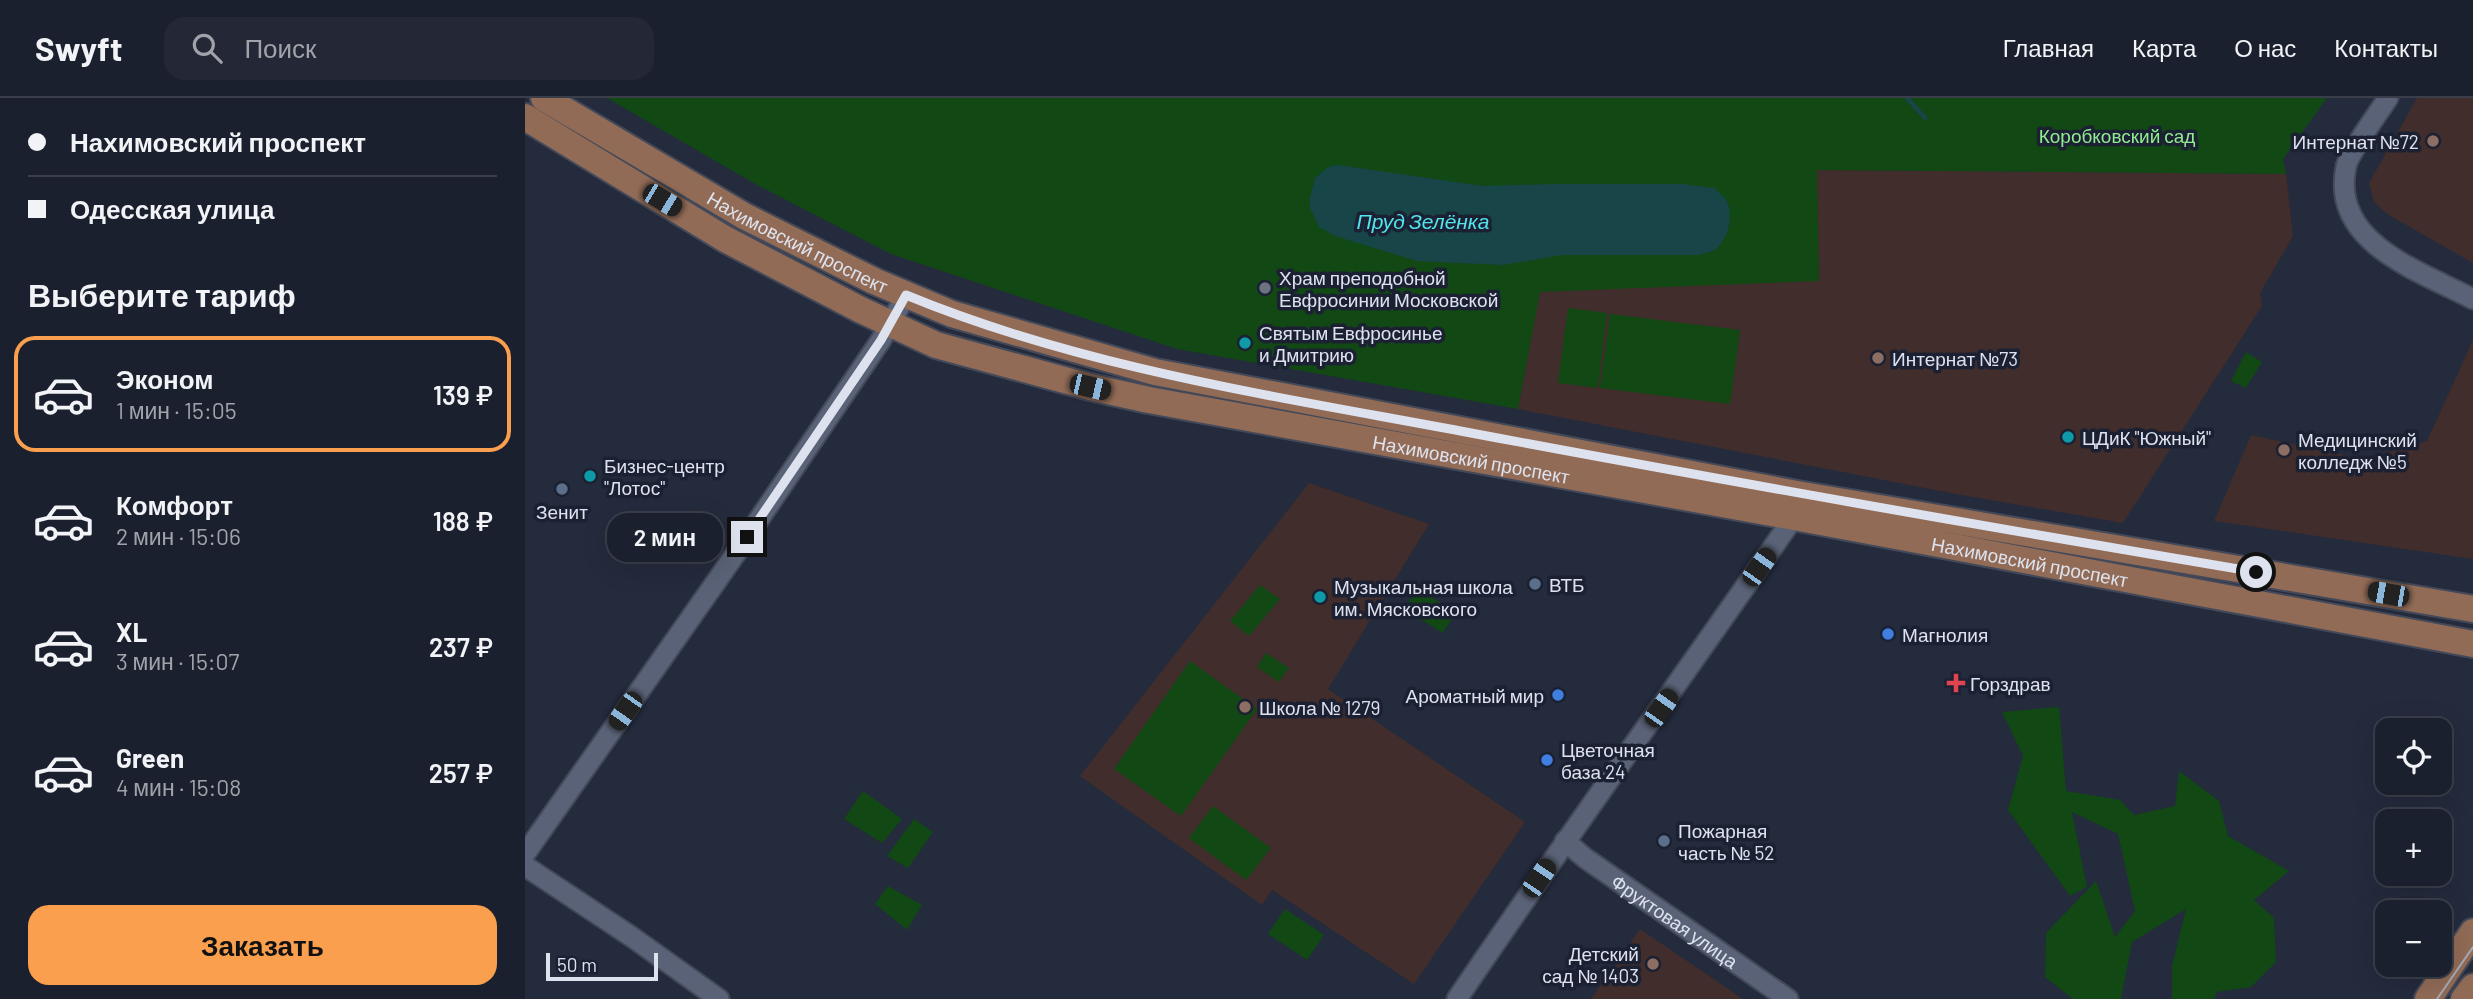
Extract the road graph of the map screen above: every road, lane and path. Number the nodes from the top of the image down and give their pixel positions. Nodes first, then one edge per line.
1 (544, 98) edge
2 (2388, 98) edge
3 (525, 117) edge
4 (906, 295) junction
5 (2473, 299) edge
6 (892, 323) junction
7 (1798, 506) junction
8 (2473, 609) edge
9 (2473, 644) edge
10 (1565, 841) junction
11 (525, 854) edge
12 (525, 866) edge
13 (2473, 932) edge
14 (2473, 987) edge
15 (719, 999) edge
16 (1457, 999) edge
17 (1789, 999) edge
18 (2428, 999) edge
19 (2464, 999) edge

1 - 4 main road, Нахимовский проспект
2 - 5 street
3 - 6 main road, Нахимовский проспект
4 - 6 street
4 - 7 main road, Нахимовский проспект
6 - 7 main road, Нахимовский проспект
6 - 11 street
7 - 8 main road, Нахимовский проспект
7 - 9 main road, Нахимовский проспект
7 - 10 street
10 - 16 street
10 - 17 street, Фруктовая улица
12 - 15 street
13 - 18 main road
14 - 19 main road

